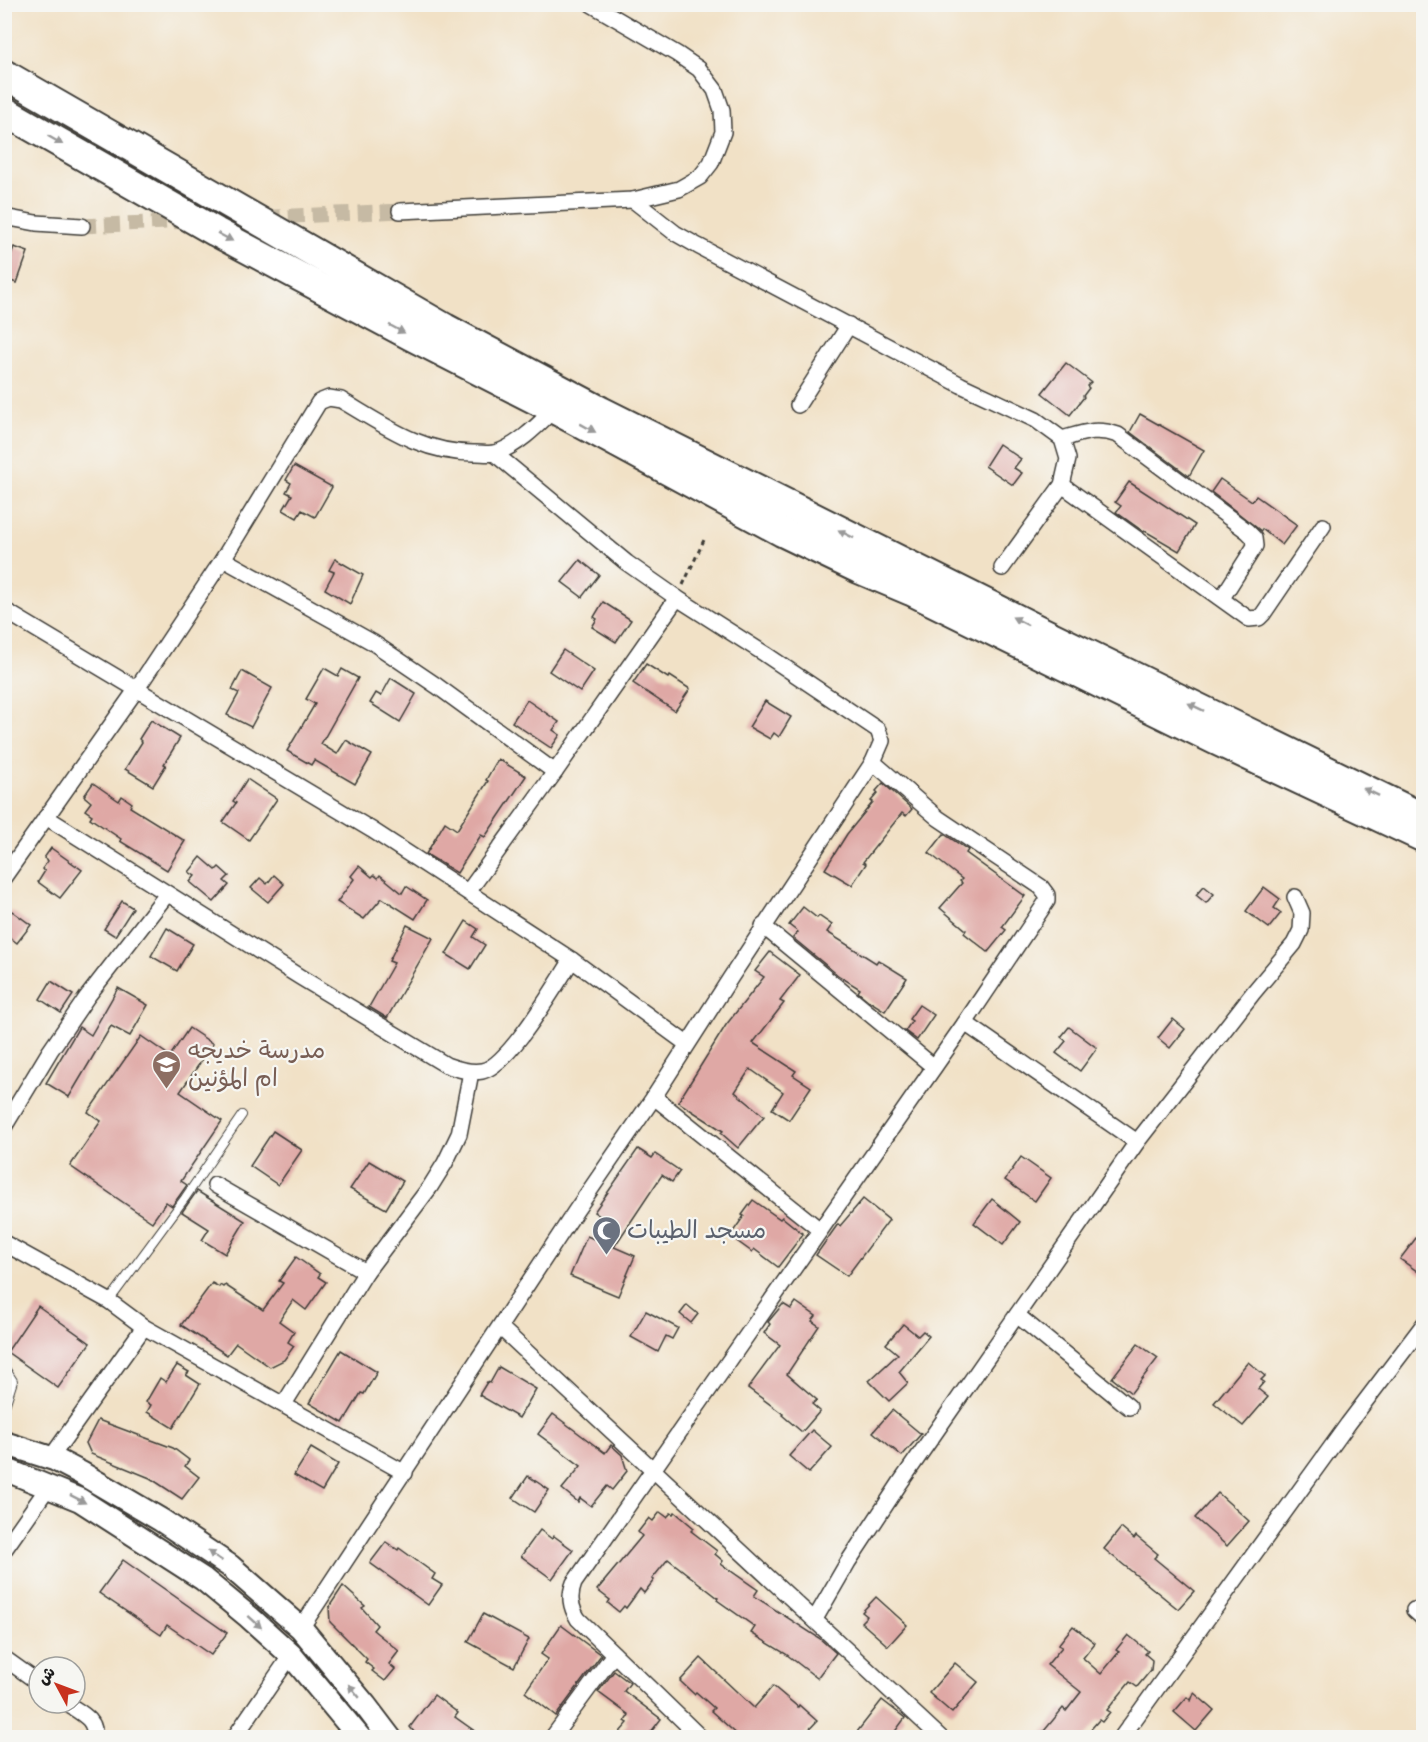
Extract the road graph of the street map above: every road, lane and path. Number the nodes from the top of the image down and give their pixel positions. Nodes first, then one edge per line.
1 (591, 4) edge
2 (4, 74) edge
3 (7, 113) edge
4 (633, 201) junction
5 (400, 211) tunnel mouth
6 (4, 217) edge
7 (82, 226) tunnel mouth
8 (849, 325) junction
9 (798, 405) dead end
10 (554, 409) junction
11 (1062, 439) junction
12 (494, 453) junction
13 (1062, 485) junction
14 (1323, 526) dead end
15 (704, 540) dead end
16 (223, 559) junction
17 (1002, 568) dead end
18 (677, 598) junction
19 (1222, 598) junction
20 (4, 610) edge
21 (136, 690) junction
22 (873, 762) junction
23 (555, 772) junction
24 (46, 817) junction
25 (1424, 818) edge
26 (1424, 838) edge
27 (4, 877) edge
28 (468, 892) junction
29 (167, 894) junction
30 (1295, 897) dead end
31 (764, 926) junction
32 (572, 960) junction
33 (965, 1023) junction
34 (687, 1044) junction
35 (934, 1067) junction
36 (471, 1072) junction
37 (654, 1096) junction
38 (242, 1115) dead end
39 (4, 1127) edge
40 (1137, 1142) junction
41 (215, 1185) dead end
42 (820, 1230) junction
43 (4, 1243) edge
44 (366, 1272) junction
45 (109, 1301) junction
46 (1017, 1314) junction
47 (1424, 1324) edge
48 (144, 1327) junction
49 (501, 1328) junction
50 (4, 1367) edge
51 (284, 1404) junction
52 (1129, 1407) dead end
53 (4, 1409) edge
54 (4, 1443) edge
55 (54, 1459) junction
56 (4, 1469) edge
57 (653, 1471) junction
58 (405, 1473) junction
59 (49, 1486) junction
60 (4, 1550) edge
61 (815, 1619) junction
62 (301, 1628) junction
63 (614, 1654) junction
64 (291, 1655) junction
65 (4, 1658) edge
66 (27, 1674) edge
67 (83, 1715) edge
68 (93, 1737) edge
69 (234, 1737) edge
70 (360, 1737) edge
71 (390, 1737) edge
72 (552, 1737) edge
73 (701, 1737) edge
74 (941, 1737) edge
75 (1121, 1737) edge

1 - 4 street
25 -> 2 highway
3 -> 10 highway
4 - 5 street
4 - 8 street
6 - 7 street
8 - 9 street
8 - 11 street
10 - 12 street
10 -> 26 highway
11 - 13 street
11 - 19 street
12 - 16 street
12 - 18 street
13 - 17 street
13 - 19 street
14 - 19 street
15 - 18 path
16 - 21 street
16 - 23 street
18 - 22 street
18 - 23 street
20 - 21 street
21 - 24 street
21 - 28 street
22 - 31 street
22 - 33 street
23 - 28 street
24 - 27 street
24 - 29 street
28 - 32 street
29 - 36 street
29 - 39 street
30 - 40 street
31 - 34 street
31 - 35 street
32 - 34 street
32 - 36 street
33 - 35 street
33 - 40 street
34 - 37 street
35 - 42 street
36 - 44 street
37 - 42 street
37 - 49 street
38 - 45 lane
40 - 46 street
41 - 44 street
42 - 57 street
43 - 45 street
44 - 51 street
45 - 48 street
46 - 52 street
46 - 61 street
47 - 75 street
48 - 51 street
48 - 55 street
49 - 57 street
49 - 58 street
50 - 53 lane
51 - 58 street
54 - 55 main road
62 -> 55 main road
56 - 59 main road
57 - 61 street
57 - 63 street
58 - 62 street
59 - 60 street
59 -> 64 main road
61 - 74 street
71 -> 62 main road
63 - 72 street
63 - 73 street
64 - 69 street
64 - 70 main road
65 - 66 street
67 - 68 street

